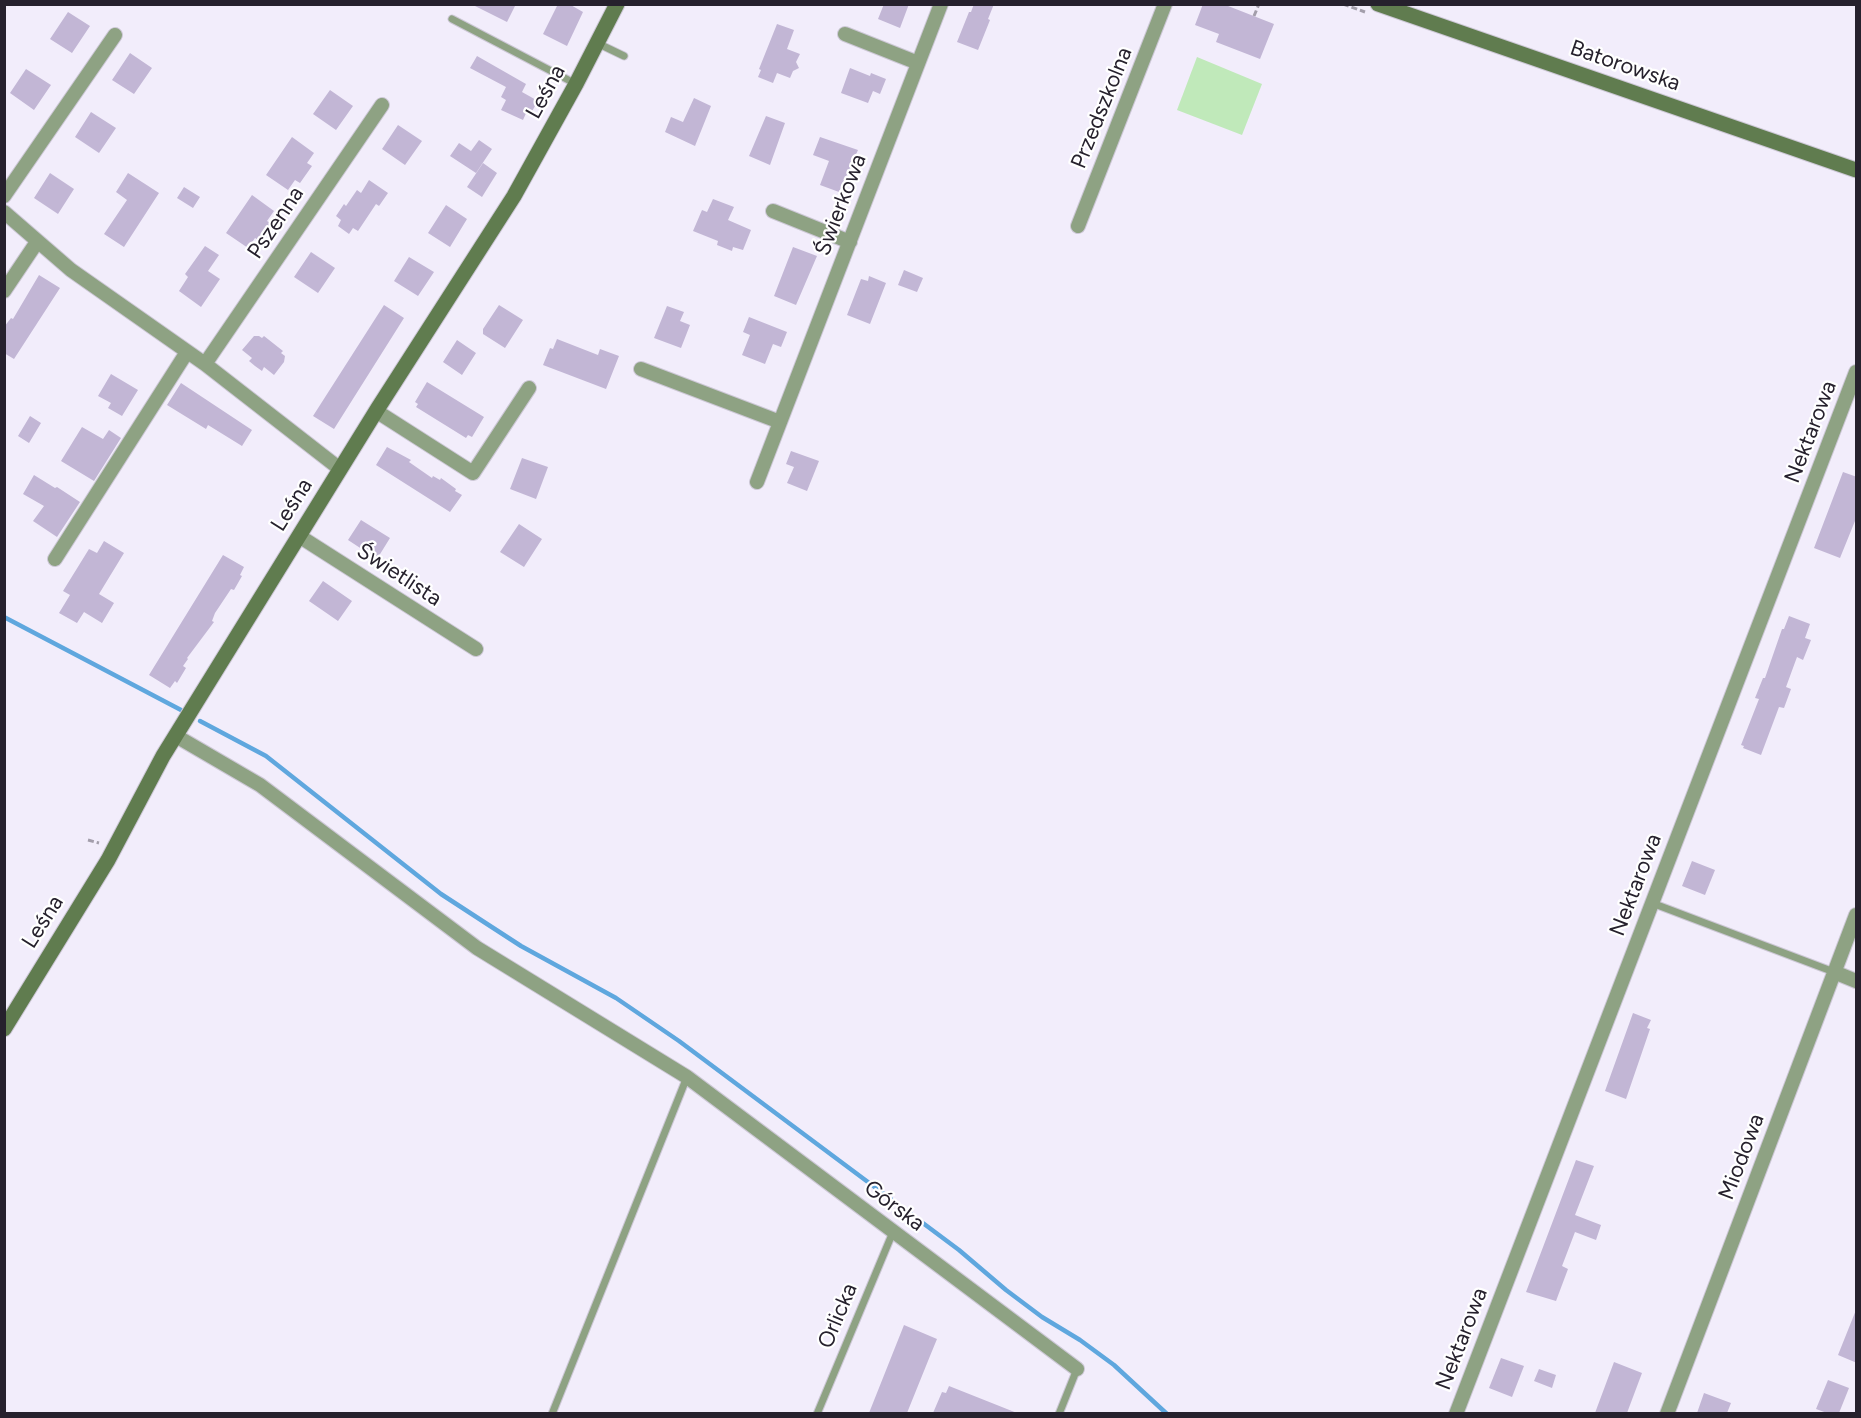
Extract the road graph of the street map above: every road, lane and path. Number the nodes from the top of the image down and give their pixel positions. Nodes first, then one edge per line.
1 (617, 4) edge
2 (941, 4) edge
3 (1165, 4) edge
4 (1259, 4) edge
5 (1378, 4) edge
6 (1254, 16) dead end
7 (452, 19) dead end
8 (845, 34) dead end
9 (115, 35) dead end
10 (597, 43) junction
11 (624, 56) dead end
12 (918, 63) junction
13 (576, 84) junction
14 (382, 105) dead end
15 (1857, 170) edge
16 (4, 196) edge
17 (773, 211) dead end
18 (4, 212) edge
19 (1078, 226) dead end
20 (37, 242) junction
21 (850, 242) junction
22 (4, 291) edge
23 (187, 352) junction
24 (205, 364) junction
25 (641, 369) dead end
26 (1857, 372) edge
27 (529, 388) dead end
28 (376, 411) junction
29 (780, 422) junction
30 (340, 469) junction
31 (757, 482) dead end
32 (299, 536) junction
33 (55, 559) dead end
34 (476, 649) dead end
35 (176, 736) junction
36 (1652, 903) junction
37 (1857, 915) edge
38 (1834, 972) junction
39 (1857, 981) edge
40 (4, 1029) edge
41 (687, 1077) junction
42 (893, 1232) junction
43 (1077, 1369) joint
44 (552, 1413) edge
45 (817, 1413) edge
46 (1059, 1413) edge
47 (1456, 1413) edge
48 (1667, 1413) edge

1 - 10 street, Leśna
2 - 12 street, Świerkowa
3 - 19 street, Przedszkolna
4 - 6 path
5 - 15 street, Batorowska
7 - 13 lane
8 - 12 street
9 - 16 street
10 - 11 lane
10 - 13 street, Leśna
12 - 21 street, Świerkowa
13 - 28 street, Leśna
14 - 24 street, Pszenna
17 - 21 street
18 - 20 street
20 - 22 street
20 - 23 street
21 - 29 street, Świerkowa
23 - 24 street
23 - 33 street
24 - 30 street
25 - 29 street
26 - 36 street, Nektarowa
27 - 28 street
28 - 30 street, Leśna
29 - 31 street, Świerkowa
30 - 32 street, Leśna
32 - 34 street, Świetlista
32 - 35 street, Leśna
35 - 40 street, Leśna
35 - 41 street, Górska
36 - 38 lane
36 - 47 street, Nektarowa
37 - 38 street, Miodowa
38 - 39 street
38 - 48 street, Miodowa
41 - 42 street, Górska
41 - 44 lane
42 - 43 street, Górska
42 - 45 lane, Orlicka
43 - 46 lane

